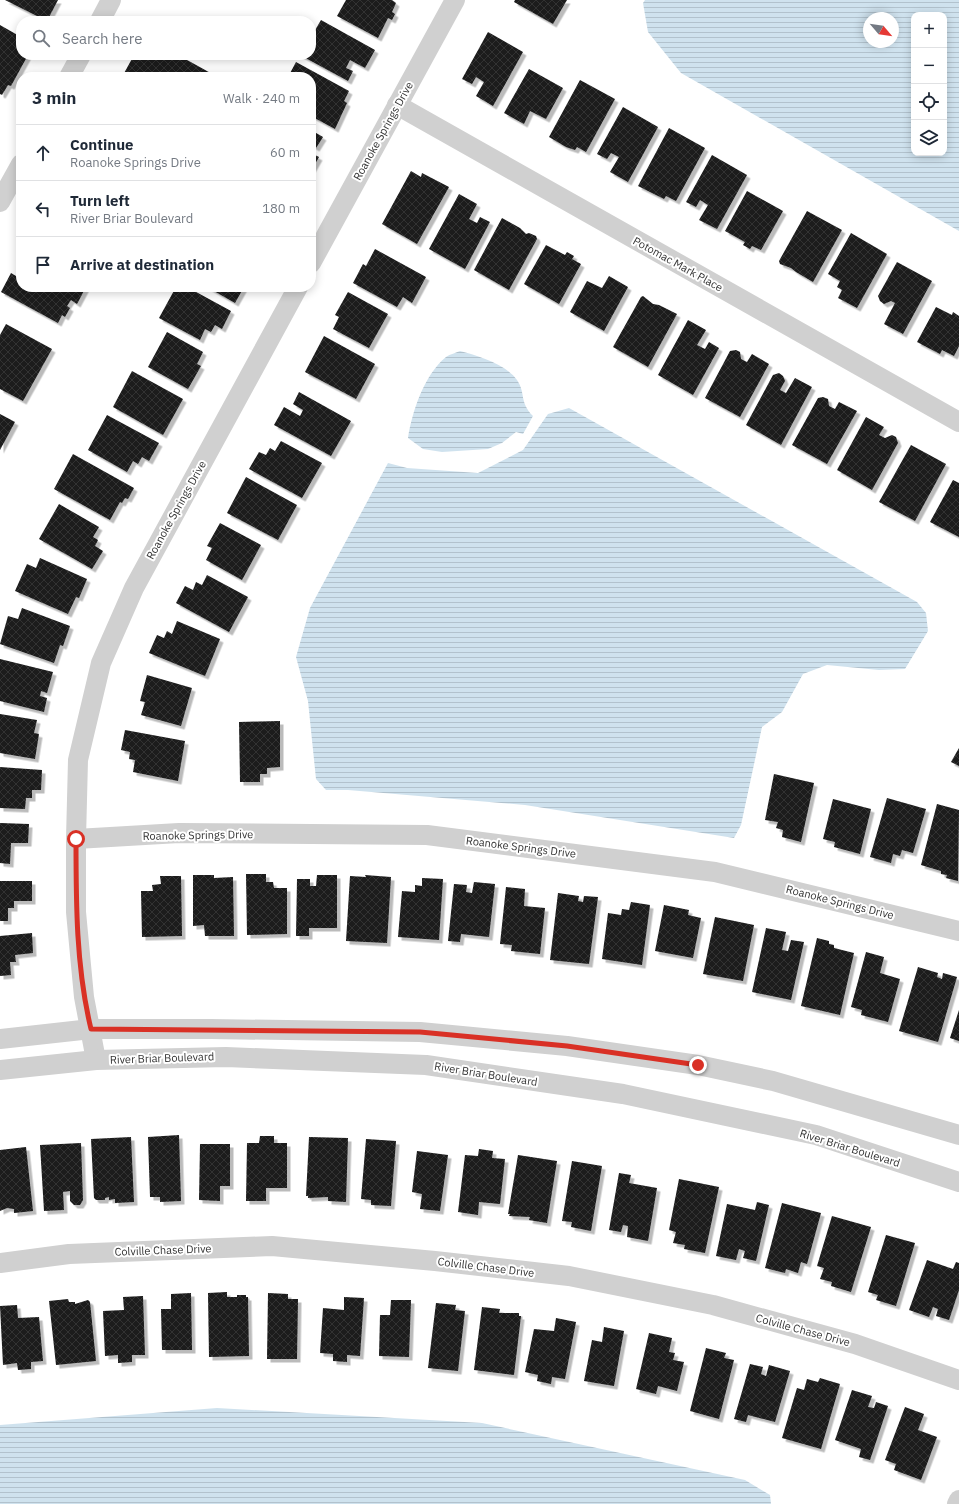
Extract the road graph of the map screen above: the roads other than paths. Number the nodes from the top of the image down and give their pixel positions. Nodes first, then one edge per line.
1 (111, 0) edge
2 (455, 0) edge
3 (103, 16) edge
4 (78, 60) edge
5 (72, 72) edge
6 (397, 106) junction
7 (16, 173) edge
8 (0, 202) edge
9 (316, 254) edge
10 (295, 292) edge
11 (959, 422) edge
12 (76, 839) junction
13 (959, 931) edge
14 (91, 1029) junction
15 (0, 1039) edge
16 (96, 1060) junction
17 (0, 1070) edge
18 (959, 1135) edge
19 (959, 1182) edge
20 (0, 1263) edge
21 (959, 1380) edge
22 (959, 1500) edge
23 (957, 1504) edge

1 - 3 street
2 - 6 street, Roanoke Springs Drive
4 - 5 street
6 - 9 street, Roanoke Springs Drive
6 - 11 street, Potomac Mark Place
7 - 8 street
10 - 12 street, Roanoke Springs Drive
12 - 13 street, Roanoke Springs Drive
12 - 14 street, Roanoke Springs Drive
14 - 15 street
14 - 16 street, Roanoke Springs Drive
14 - 18 street
16 - 17 street, River Briar Boulevard
16 - 19 street, River Briar Boulevard
20 - 21 street, Colville Chase Drive
22 - 23 street

